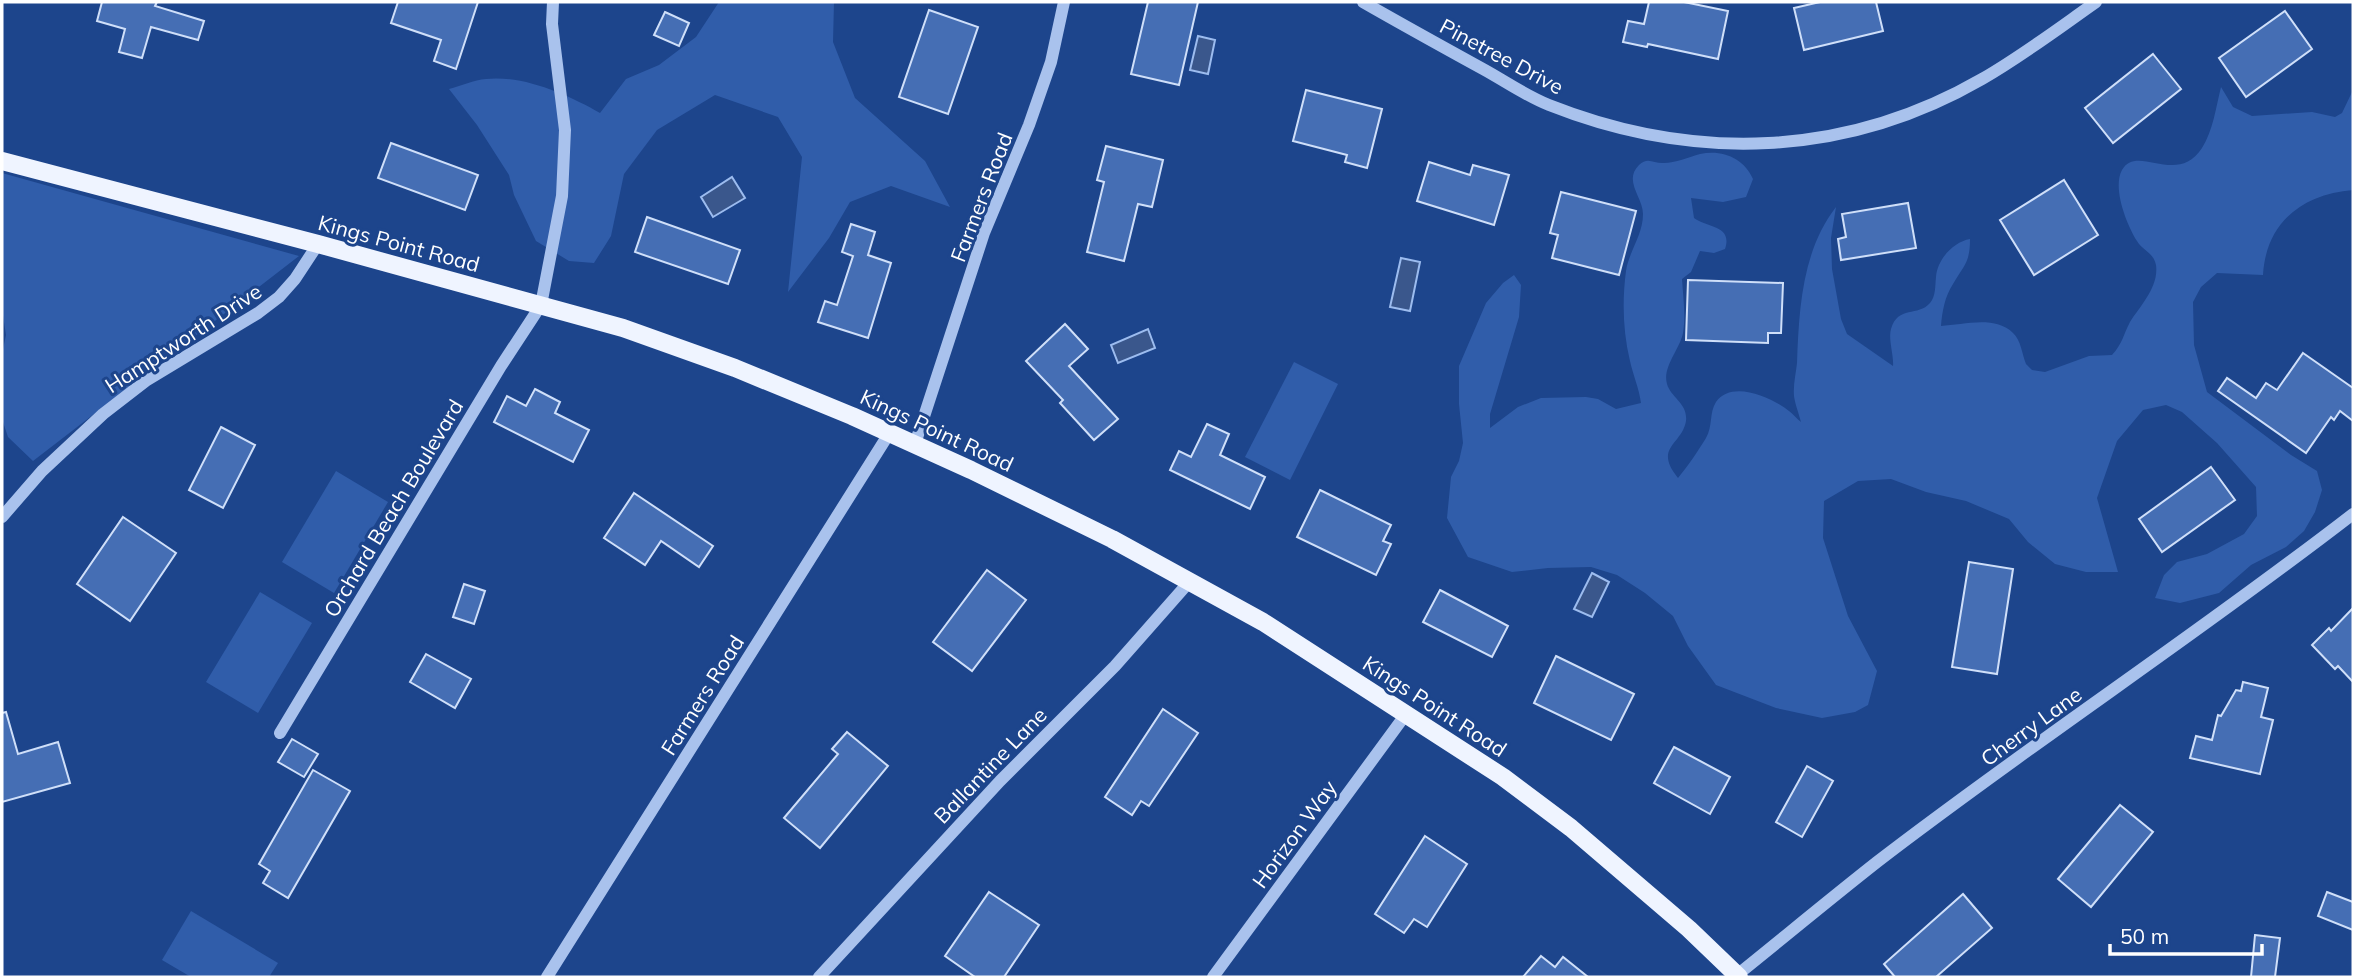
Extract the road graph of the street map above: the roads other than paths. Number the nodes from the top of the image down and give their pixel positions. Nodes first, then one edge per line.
1 (553, 2) edge
2 (1064, 2) edge
3 (1363, 2) edge
4 (2096, 2) edge
5 (2, 161) edge
6 (318, 244) junction
7 (541, 305) junction
8 (890, 432) junction
9 (915, 444) junction
10 (2353, 514) edge
11 (2, 517) edge
12 (1190, 581) junction
13 (1406, 715) junction
14 (280, 733) dead end
15 (1738, 976) edge
16 (547, 977) edge
17 (819, 977) edge
18 (1213, 977) edge

1 - 7 street
2 - 9 street, Farmers Road
3 - 4 street, Pinetree Drive
5 - 6 main road, Kings Point Road
6 - 7 main road, Kings Point Road
6 - 11 street, Hamptworth Drive
7 - 8 main road, Kings Point Road
7 - 14 street, Orchard Beach Boulevard
8 - 9 main road, Kings Point Road
8 - 16 street, Farmers Road
9 - 12 main road, Kings Point Road
10 - 15 street, Cherry Lane
12 - 13 main road, Kings Point Road
12 - 17 street, Ballantine Lane
13 - 15 main road, Kings Point Road
13 - 18 street, Horizon Way

